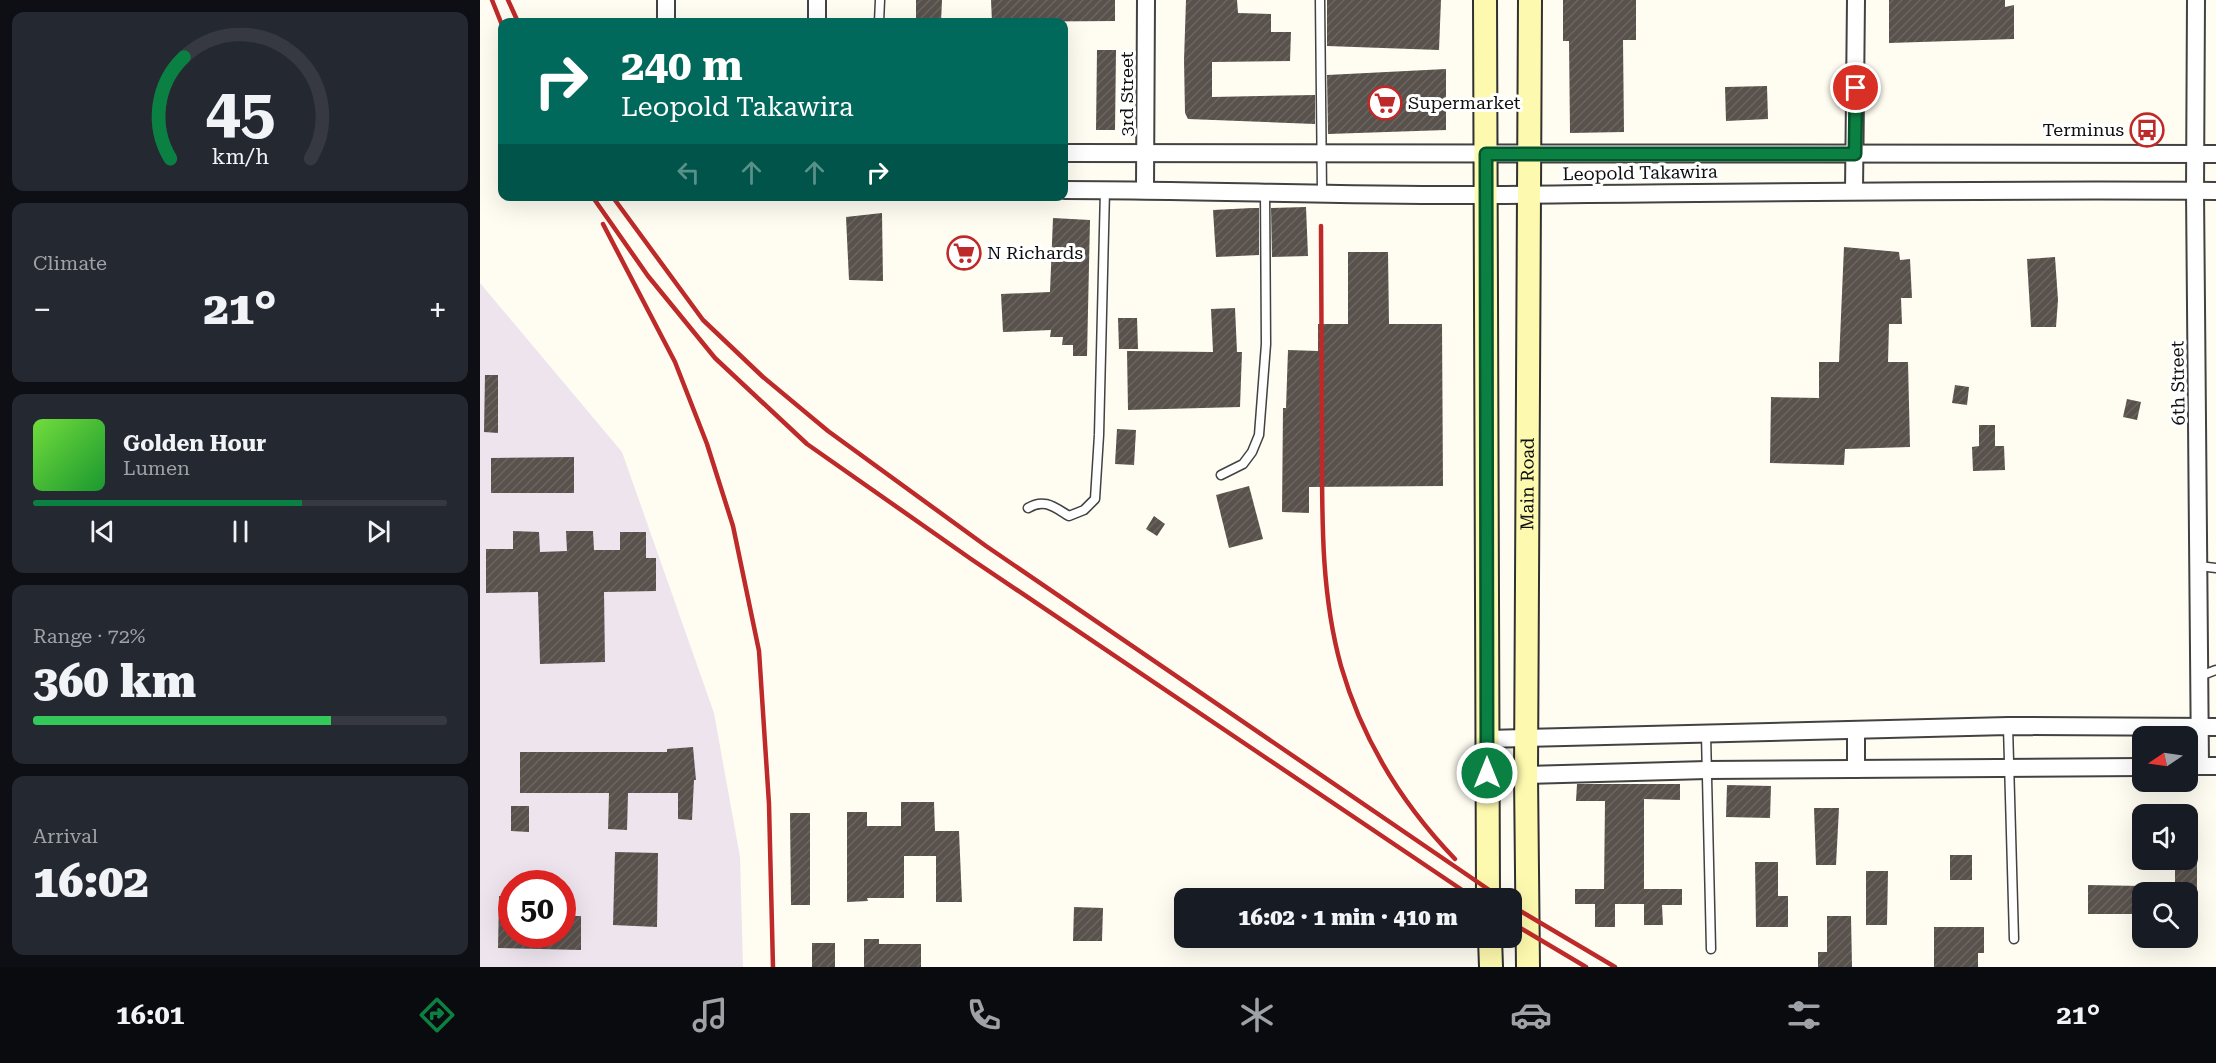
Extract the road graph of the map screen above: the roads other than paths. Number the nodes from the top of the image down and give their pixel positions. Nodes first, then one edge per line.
1 (666, 0) edge
2 (817, 0) edge
3 (879, 0) edge
4 (1146, 0) edge
5 (1320, 0) edge
6 (1485, 0) edge
7 (1530, 0) edge
8 (1856, 0) edge
9 (2196, 0) edge
10 (666, 18) edge
11 (818, 18) edge
12 (879, 18) edge
13 (1068, 153) edge
14 (1530, 153) junction
15 (1147, 154) junction
16 (1321, 154) junction
17 (1486, 154) junction
18 (1855, 154) junction
19 (2196, 154) junction
20 (2216, 154) edge
21 (1145, 188) junction
22 (1068, 190) edge
23 (1105, 190) junction
24 (1264, 191) junction
25 (1854, 191) junction
26 (2195, 191) junction
27 (2216, 191) edge
28 (1322, 192) junction
29 (1530, 194) junction
30 (1485, 195) junction
31 (1221, 475) dead end
32 (1488, 490) junction
33 (1527, 494) junction
34 (1028, 508) dead end
35 (2199, 566) junction
36 (2216, 568) edge
37 (2208, 673) edge
38 (2008, 726) junction
39 (2208, 727) edge
40 (1856, 730) junction
41 (1706, 734) junction
42 (1486, 738) junction
43 (1527, 738) junction
44 (2201, 766) edge
45 (2132, 767) edge
46 (2010, 768) junction
47 (1856, 769) junction
48 (1707, 770) junction
49 (1487, 773) junction
50 (1526, 775) junction
51 (1488, 888) edge
52 (2014, 939) dead end
53 (1490, 948) edge
54 (1711, 949) dead end
55 (1491, 967) edge
56 (1528, 967) edge

1 - 10 street
2 - 11 street
3 - 12 lane
4 - 15 street, 3rd Street
5 - 16 lane
6 - 17 main road
7 - 14 main road, Main Road
8 - 18 street
9 - 19 street, 6th Street
13 - 15 street, Leopold Takawira
14 - 17 street, Leopold Takawira
14 - 18 street, Leopold Takawira
14 - 29 main road, Main Road
15 - 16 street, Leopold Takawira
15 - 21 street, 3rd Street
16 - 17 street, Leopold Takawira
16 - 28 lane
17 - 30 main road
18 - 19 street, Leopold Takawira
18 - 25 street
19 - 20 street, Leopold Takawira
19 - 26 street, 6th Street
21 - 23 street, Leopold Takawira
21 - 24 street, Leopold Takawira
22 - 23 street, Leopold Takawira
23 - 34 lane
24 - 28 street, Leopold Takawira
24 - 31 lane
25 - 26 street, Leopold Takawira
25 - 29 street, Leopold Takawira
26 - 27 street, Leopold Takawira
26 - 35 street, 6th Street
28 - 30 street, Leopold Takawira
29 - 30 street, Leopold Takawira
29 - 33 main road, Main Road
30 - 32 main road
32 - 33 main road
32 - 42 main road
33 - 43 main road, Main Road
35 - 36 lane
35 - 37 street, 6th Street
37 - 39 street, 6th Street
38 - 39 street
38 - 40 street
38 - 46 lane
39 - 44 street, 6th Street
40 - 41 street
40 - 47 street
41 - 43 street
41 - 48 lane
42 - 43 street
42 - 49 main road
43 - 50 main road, Main Road
45 - 46 street
46 - 47 street
46 - 52 lane
47 - 48 street
48 - 50 street
48 - 54 lane
49 - 50 street
49 - 51 main road
50 - 56 main road, Main Road
53 - 55 main road

